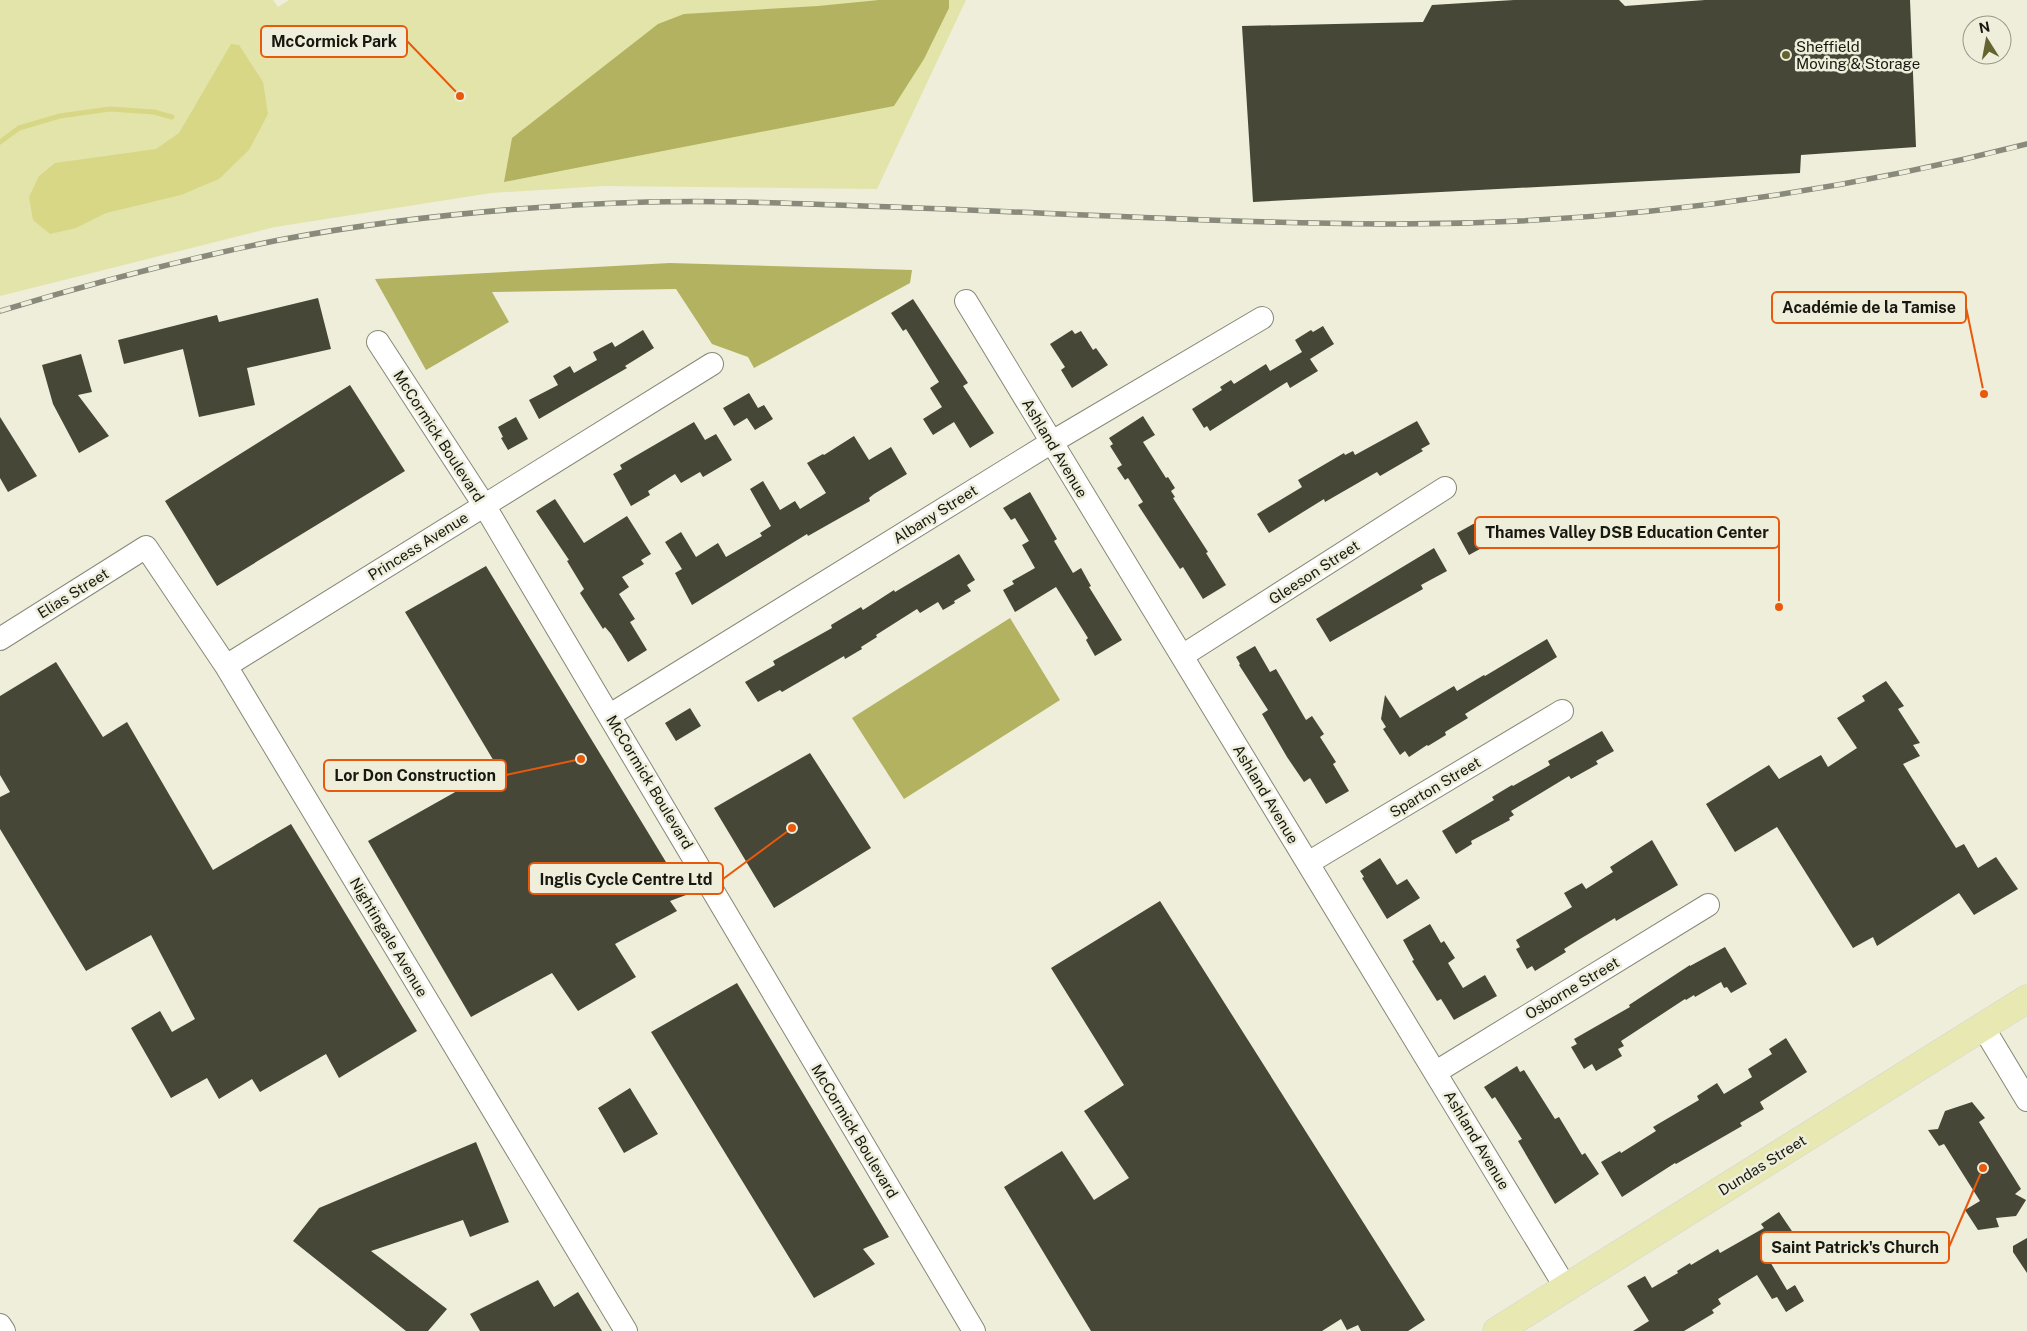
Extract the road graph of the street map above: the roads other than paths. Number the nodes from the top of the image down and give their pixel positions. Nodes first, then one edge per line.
1 (966, 300) dead end
2 (1262, 318) dead end
3 (378, 342) dead end
4 (712, 364) dead end
5 (1052, 442) junction
6 (1445, 488) dead end
7 (484, 505) junction
8 (146, 547) joint
9 (0, 639) edge
10 (1182, 656) junction
11 (226, 666) junction
12 (1562, 711) dead end
13 (610, 715) junction
14 (1308, 863) junction
15 (1708, 905) dead end
16 (2027, 998) edge
17 (1982, 1027) junction
18 (1436, 1072) junction
19 (2027, 1100) edge
20 (1566, 1288) junction
21 (1524, 1324) edge
22 (0, 1325) edge
23 (4, 1331) edge
24 (626, 1331) edge
25 (974, 1331) edge
26 (1496, 1331) edge

1 - 5 street, Ashland Avenue
2 - 5 street, Albany Street
3 - 7 street, McCormick Boulevard
4 - 7 street, Princess Avenue
5 - 10 street, Ashland Avenue
5 - 13 street, Albany Street
6 - 10 street, Gleeson Street
7 - 11 street, Princess Avenue
7 - 13 street, McCormick Boulevard
8 - 9 street, Elias Street
8 - 11 street, Nightingale Avenue
10 - 14 street, Ashland Avenue
11 - 24 street, Nightingale Avenue
12 - 14 street, Sparton Street
13 - 25 street, McCormick Boulevard
14 - 18 street, Ashland Avenue
15 - 18 street, Osborne Street
16 - 17 main road, Dundas Street
17 - 19 street
17 - 20 main road, Dundas Street
18 - 20 street, Ashland Avenue
20 - 21 main road, Dundas Street
21 - 26 main road, Dundas Street
22 - 23 street

